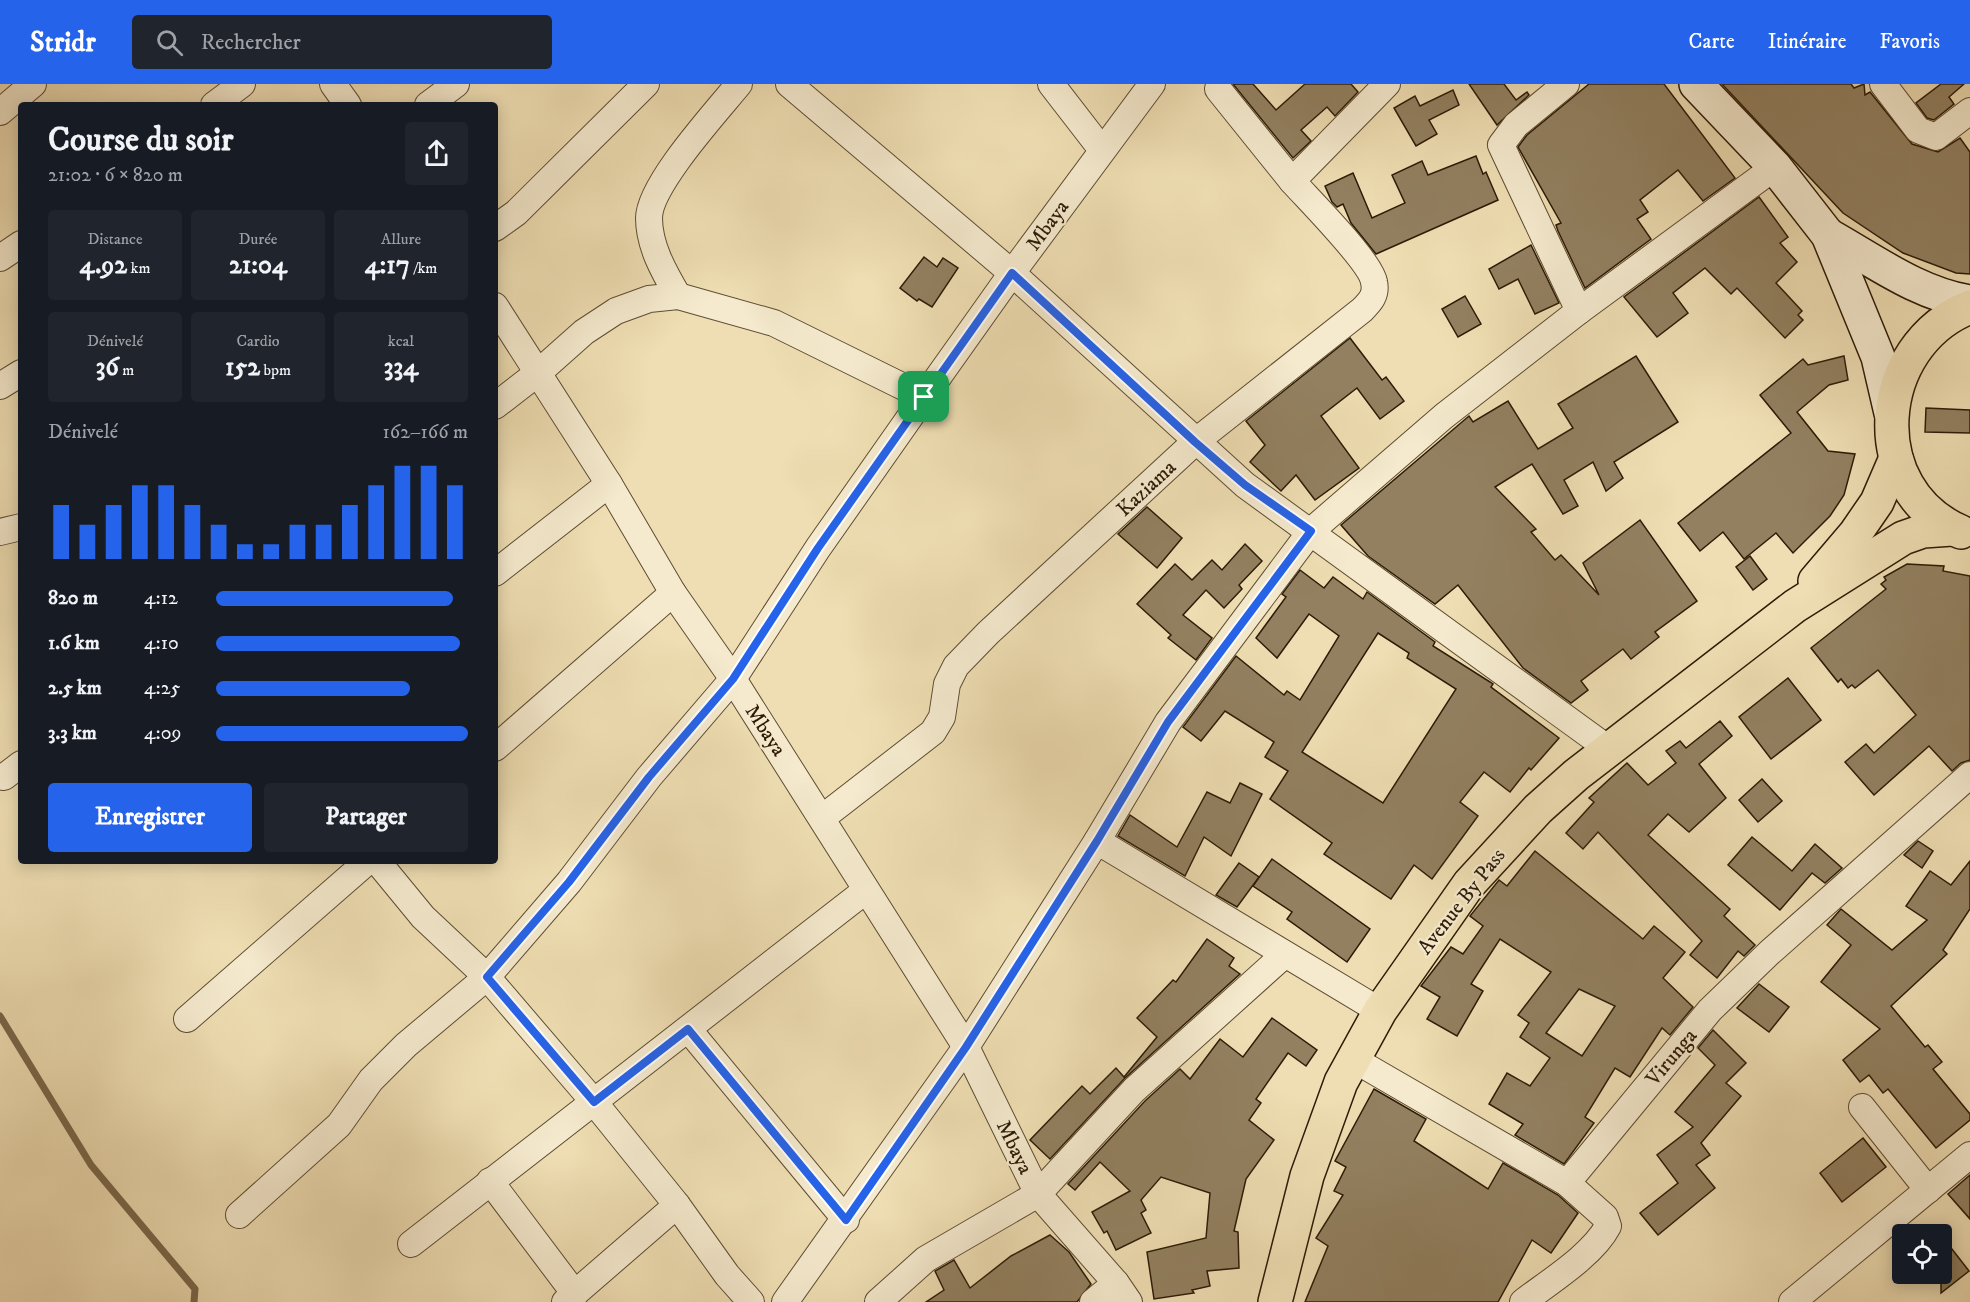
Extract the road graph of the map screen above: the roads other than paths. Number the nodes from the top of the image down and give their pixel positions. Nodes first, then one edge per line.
1 (33, 84) edge
2 (242, 84) edge
3 (333, 84) edge
4 (456, 84) edge
5 (646, 84) edge
6 (739, 84) edge
7 (789, 84) edge
8 (1051, 84) edge
9 (1152, 84) edge
10 (1387, 84) edge
11 (1566, 84) edge
12 (1696, 84) edge
13 (1883, 84) edge
14 (1218, 88) dead end
15 (218, 102) edge
16 (346, 102) edge
17 (432, 102) edge
18 (1970, 111) edge
19 (0, 112) edge
20 (1102, 150) junction
21 (1774, 167) junction
22 (1292, 181) junction
23 (498, 226) edge
24 (1828, 235) junction
25 (18, 246) edge
26 (0, 258) edge
27 (1012, 273) junction
28 (678, 296) junction
29 (1970, 302) edge
30 (1970, 307) edge
31 (498, 310) edge
32 (1579, 311) junction
33 (539, 372) junction
34 (18, 375) edge
35 (0, 386) edge
36 (924, 397) junction
37 (498, 404) edge
38 (1891, 413) junction
39 (1195, 442) junction
40 (1896, 459) junction
41 (609, 484) junction
42 (18, 528) edge
43 (1311, 531) junction
44 (0, 532) edge
45 (1961, 533) edge
46 (498, 571) edge
47 (673, 593) junction
48 (1795, 606) junction
49 (733, 679) junction
50 (498, 745) edge
51 (1610, 750) junction
52 (1970, 775) edge
53 (822, 818) junction
54 (1097, 841) junction
55 (365, 864) edge
56 (379, 864) edge
57 (865, 891) junction
58 (1284, 955) junction
59 (487, 977) junction
60 (1380, 1011) junction
61 (187, 1019) dead end
62 (688, 1029) junction
63 (966, 1047) junction
64 (1353, 1059) junction
65 (594, 1102) junction
66 (1862, 1107) dead end
67 (1970, 1155) edge
68 (490, 1181) junction
69 (1567, 1183) junction
70 (1928, 1190) junction
71 (1038, 1194) junction
72 (677, 1205) junction
73 (239, 1215) dead end
74 (846, 1220) junction
75 (411, 1244) dead end
76 (1123, 1293) edge
77 (570, 1298) edge
78 (751, 1302) edge
79 (786, 1302) edge
80 (878, 1302) edge
81 (1093, 1302) edge
82 (1275, 1302) edge
83 (1523, 1302) edge
84 (1792, 1302) edge

1 - 19 street
2 - 15 street
3 - 16 street
4 - 17 street
5 - 23 street
6 - 28 street
7 - 27 street
8 - 20 street
9 - 20 street, Mbaya
10 - 22 street
11 - 32 street
12 - 21 main road
13 - 18 street
14 - 22 street, Kaziama
20 - 27 street, Mbaya
21 - 24 main road
21 - 32 street
22 - 39 street, Kaziama
24 - 29 main road
24 - 38 main road
25 - 26 street
27 - 36 street, Mbaya
27 - 39 street
28 - 33 street
28 - 36 street
30 - 38 highway
31 - 33 street
32 - 43 street
33 - 37 street
33 - 41 street
34 - 35 street
36 - 49 street, Mbaya
38 - 40 highway
39 - 43 street
39 - 53 street, Kaziama
40 - 45 highway
40 - 48 highway
41 - 46 street
41 - 47 street
42 - 44 street
43 - 51 street
43 - 54 street
45 - 48 highway
47 - 49 street
47 - 50 street
48 - 51 highway, Avenue By Pass
49 - 53 street, Mbaya
49 - 59 street
51 - 60 highway, Avenue By Pass
52 - 69 street, Virunga
53 - 57 street, Mbaya
54 - 58 street
54 - 63 street
55 - 61 street
56 - 59 street
57 - 62 street
57 - 63 street, Mbaya
58 - 60 street
58 - 71 street
59 - 65 street
59 - 73 street
60 - 64 highway, Avenue By Pass
62 - 65 street
62 - 74 street
63 - 71 street, Mbaya
63 - 74 street
64 - 69 street
64 - 82 highway, Avenue By Pass
65 - 68 street
65 - 72 street
66 - 70 street
67 - 70 street
68 - 75 street
68 - 77 street
69 - 83 street
70 - 84 street
71 - 76 street, Mbaya
71 - 80 street
72 - 77 street
72 - 78 street
74 - 79 street
76 - 81 street

